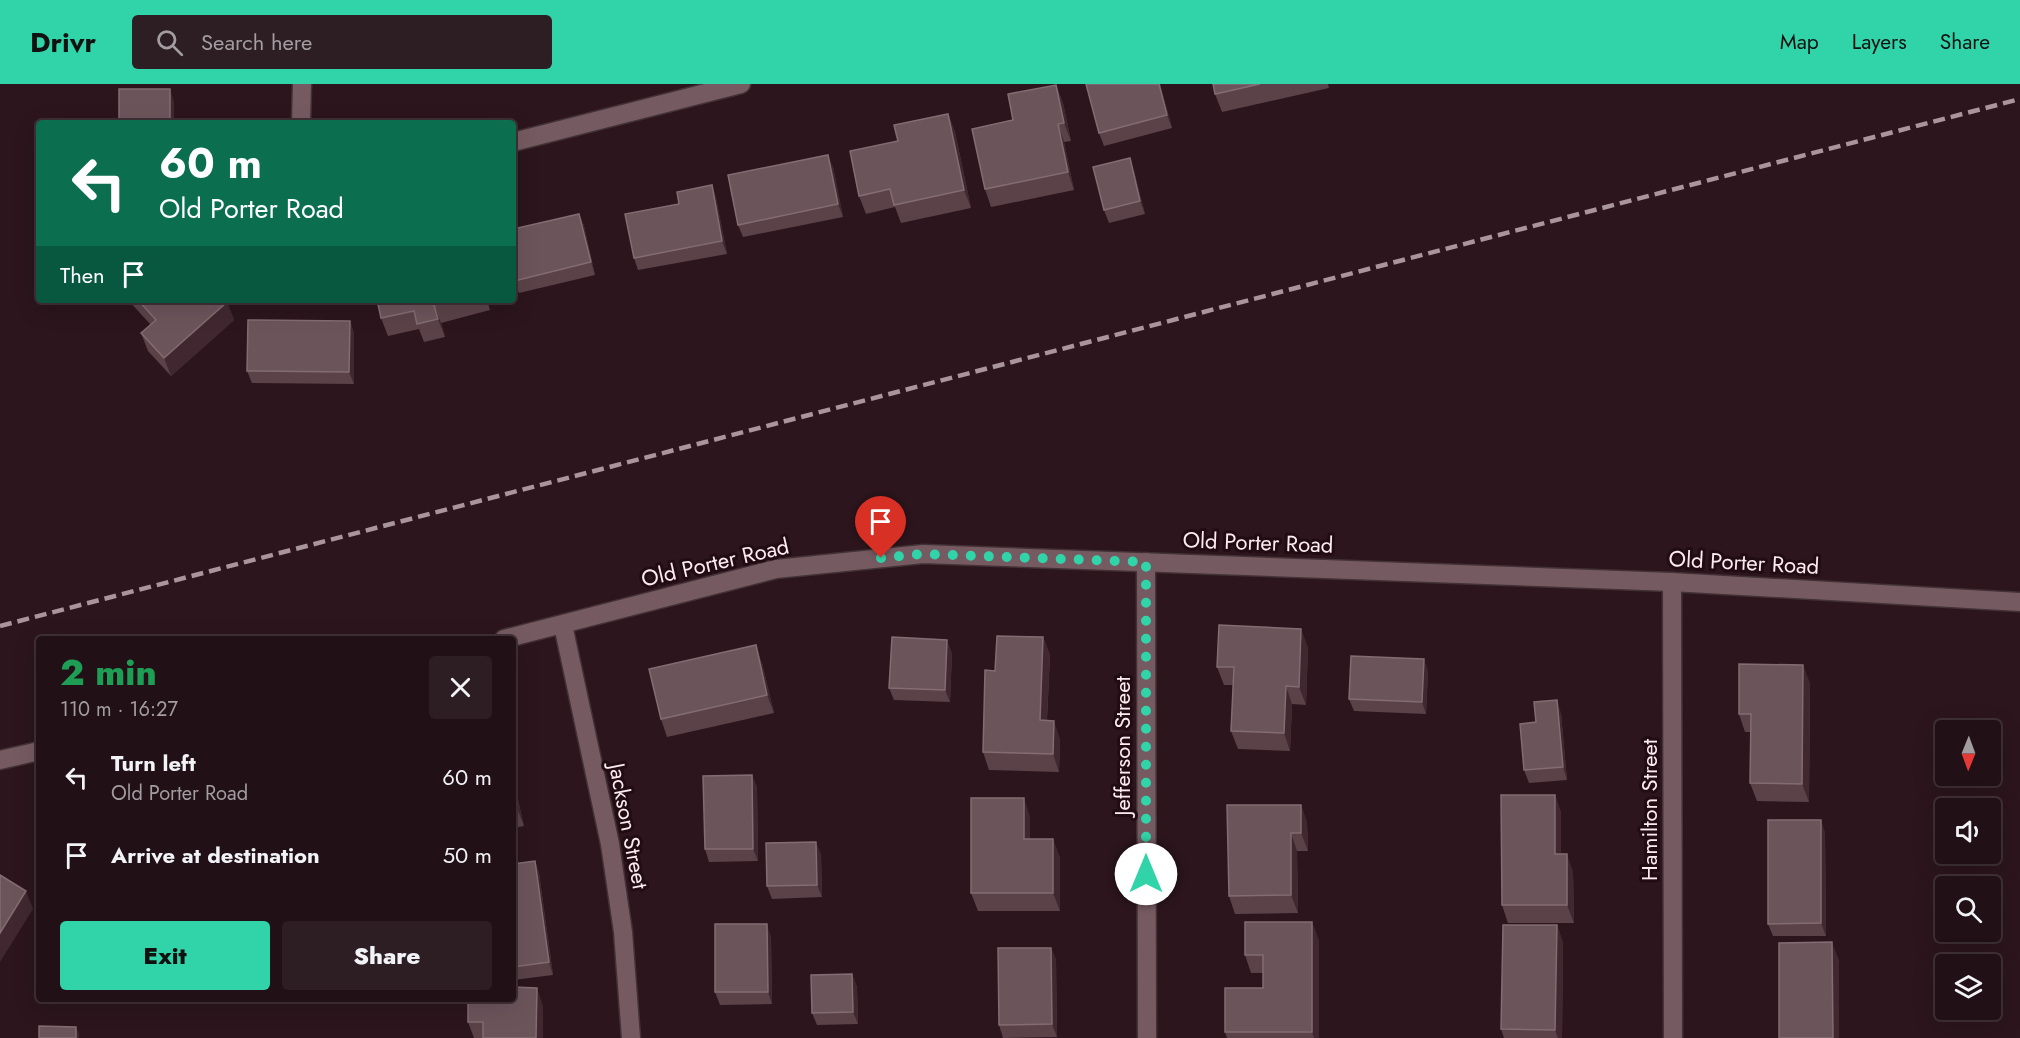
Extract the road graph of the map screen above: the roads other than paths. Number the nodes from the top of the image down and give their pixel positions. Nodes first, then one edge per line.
1 (302, 84) edge
2 (741, 84) edge
3 (301, 120) edge
4 (516, 141) edge
5 (1146, 562) junction
6 (1672, 582) junction
7 (2020, 602) edge
8 (563, 625) junction
9 (516, 636) edge
10 (36, 752) edge
11 (0, 760) edge
12 (631, 1038) edge
13 (1147, 1038) edge
14 (1673, 1038) edge

1 - 3 street
2 - 4 street
5 - 6 street, Old Porter Road
5 - 8 street, Old Porter Road
5 - 13 street, Jefferson Street
6 - 7 street, Old Porter Road
6 - 14 street, Hamilton Street
8 - 9 street, Old Porter Road
8 - 12 street, Jackson Street
10 - 11 street

